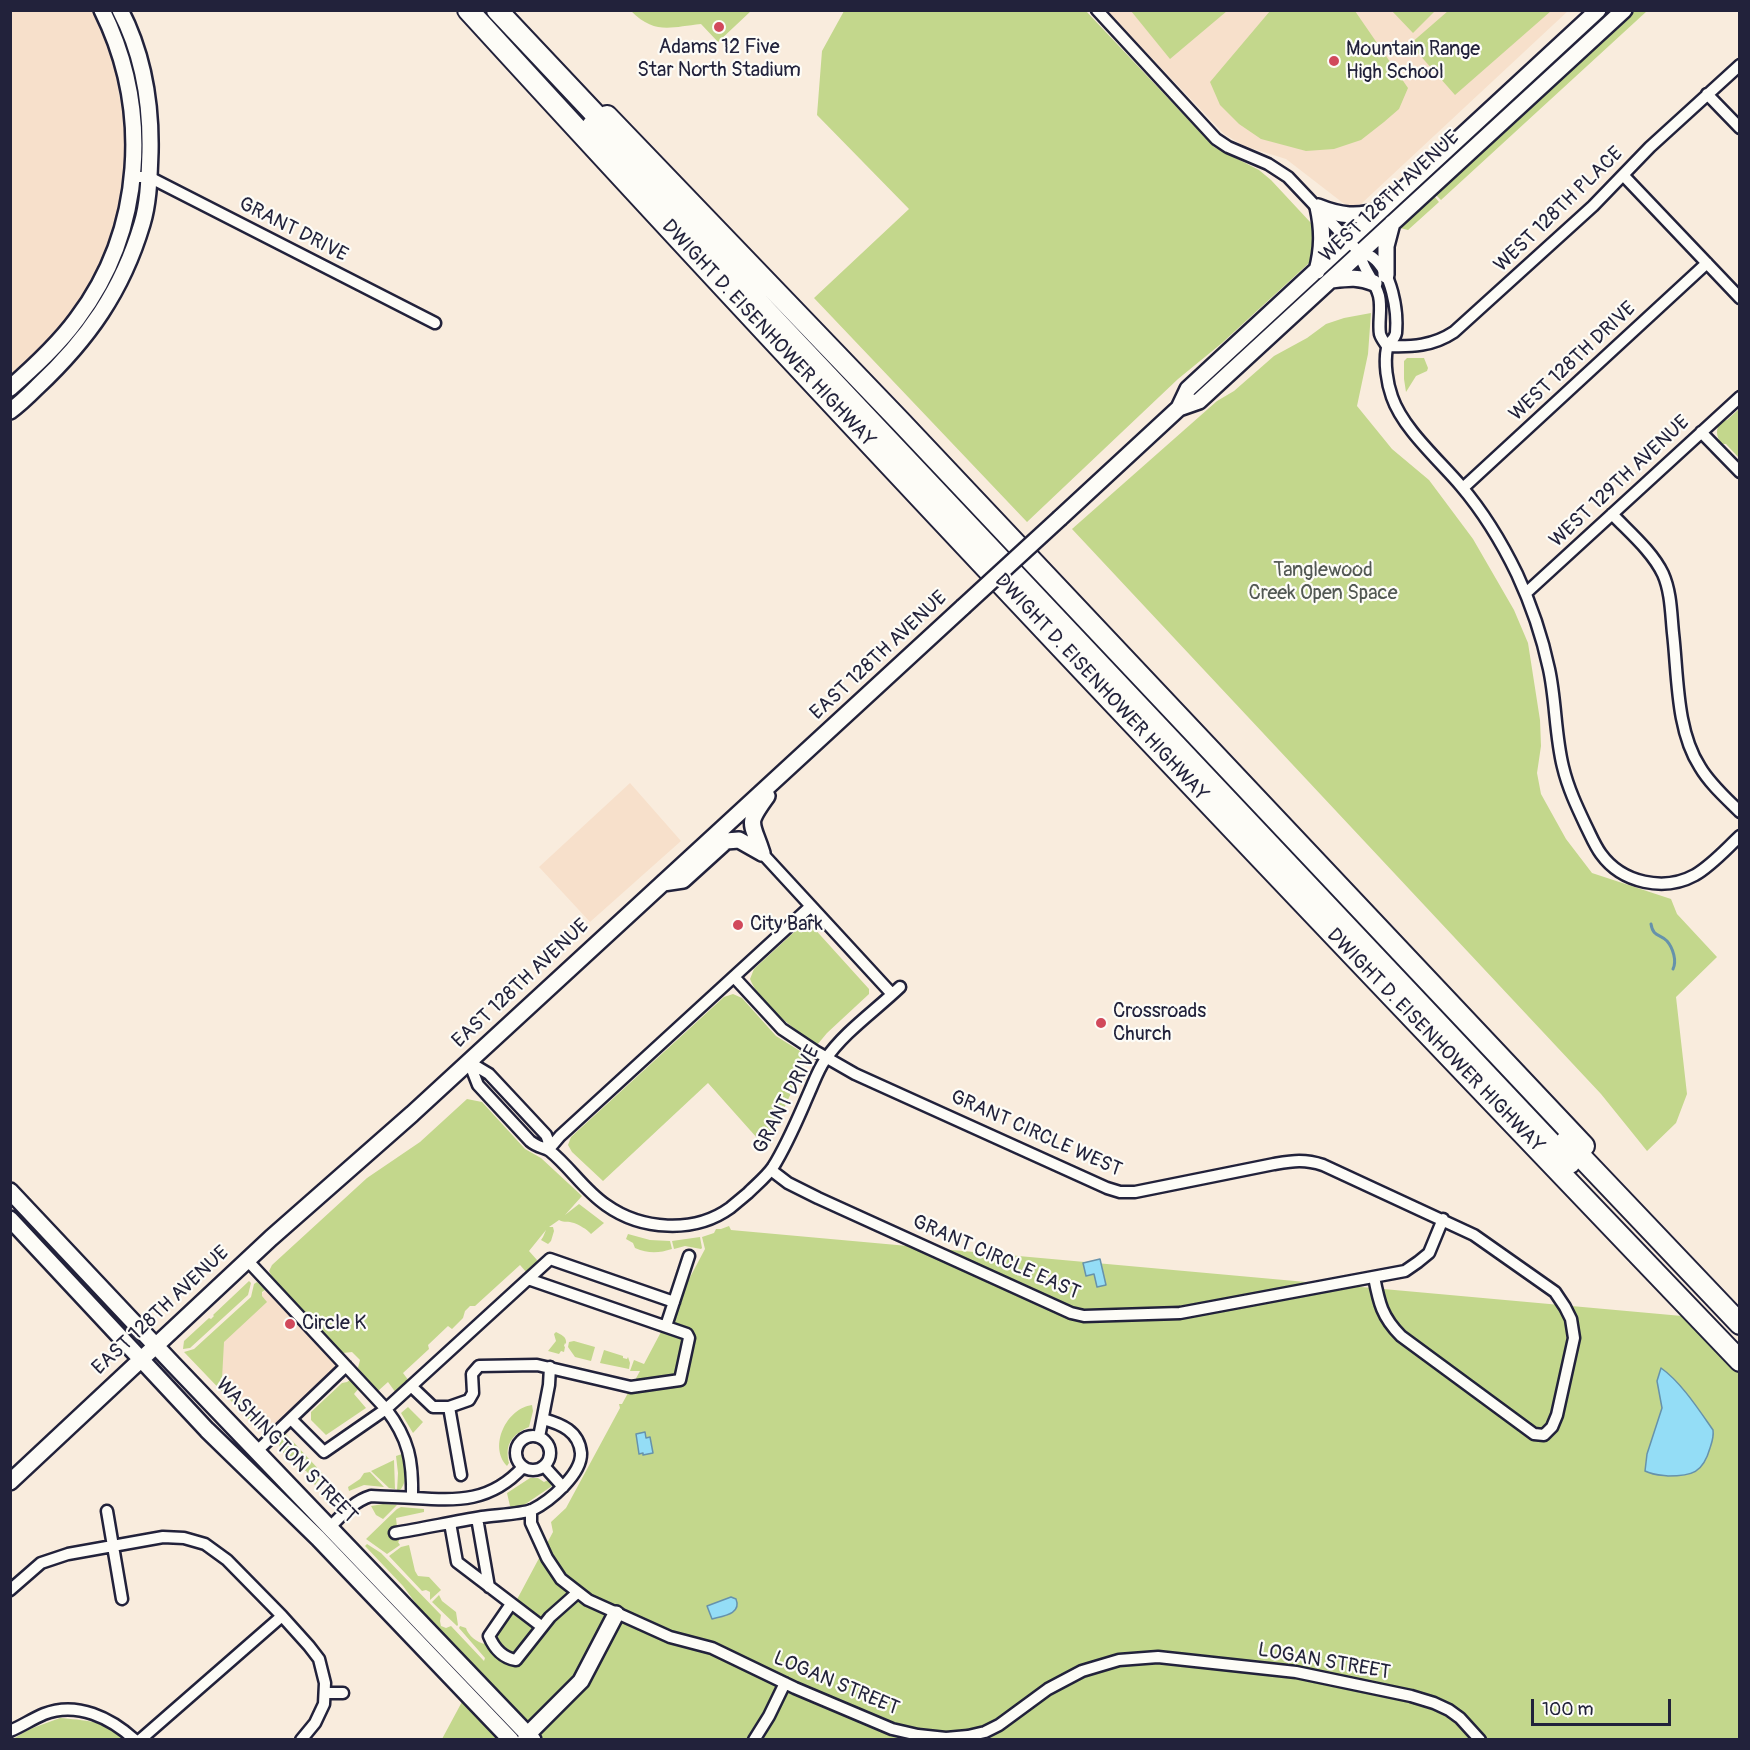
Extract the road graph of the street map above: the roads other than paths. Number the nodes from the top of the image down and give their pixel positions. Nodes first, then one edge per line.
1 (102, 10) edge
2 (120, 10) edge
3 (468, 10) edge
4 (483, 10) edge
5 (497, 10) edge
6 (508, 10) edge
7 (1097, 10) edge
8 (1598, 10) edge
9 (1624, 10) edge
10 (124, 39) junction
11 (1740, 65) edge
12 (1707, 94) junction
13 (1740, 128) edge
14 (1623, 175) junction
15 (141, 177) junction
16 (1318, 207) junction
17 (1383, 210) junction
18 (1392, 223) junction
19 (1349, 242) junction
20 (1360, 253) junction
21 (1707, 263) junction
22 (1317, 271) junction
23 (1380, 279) junction
24 (1331, 280) junction
25 (1740, 298) edge
26 (83, 311) junction
27 (97, 320) junction
28 (435, 323) dead end
29 (1387, 346) junction
30 (10, 388) edge
31 (1740, 397) edge
32 (1179, 408) junction
33 (10, 411) edge
34 (1701, 432) junction
35 (1740, 472) edge
36 (1463, 488) junction
37 (1612, 514) junction
38 (1060, 518) joint
39 (1526, 593) junction
40 (786, 770) junction
41 (1740, 812) edge
42 (1740, 836) edge
43 (762, 853) junction
44 (663, 883) junction
45 (812, 906) junction
46 (734, 977) junction
47 (826, 1058) junction
48 (469, 1062) junction
49 (549, 1149) junction
50 (771, 1170) junction
51 (10, 1191) edge
52 (10, 1219) edge
53 (1443, 1219) junction
54 (689, 1256) dead end
55 (247, 1260) junction
56 (1374, 1277) junction
57 (528, 1279) junction
58 (674, 1302) junction
59 (1740, 1308) edge
60 (1740, 1324) edge
61 (666, 1326) junction
62 (1740, 1342) edge
63 (155, 1345) junction
64 (140, 1359) junction
65 (1740, 1360) edge
66 (346, 1366) junction
67 (550, 1367) junction
68 (411, 1386) junction
69 (449, 1407) junction
70 (386, 1409) junction
71 (291, 1419) junction
72 (543, 1419) junction
73 (539, 1437) junction
74 (257, 1451) junction
75 (544, 1466) junction
76 (523, 1467) junction
77 (461, 1475) dead end
78 (10, 1482) edge
79 (563, 1487) junction
80 (412, 1498) junction
81 (531, 1510) junction
82 (107, 1511) dead end
83 (477, 1518) junction
84 (450, 1523) junction
85 (330, 1527) junction
86 (395, 1533) dead end
87 (318, 1538) junction
88 (113, 1546) junction
89 (489, 1587) junction
90 (10, 1590) edge
91 (577, 1593) junction
92 (122, 1599) dead end
93 (511, 1604) junction
94 (616, 1614) junction
95 (282, 1616) junction
96 (541, 1626) junction
97 (785, 1683) junction
98 (325, 1693) junction
99 (343, 1693) dead end
100 (10, 1731) edge
101 (891, 1734) edge
102 (529, 1738) edge
103 (135, 1740) edge
104 (141, 1740) edge
105 (301, 1740) edge
106 (512, 1740) edge
107 (754, 1740) edge
108 (1480, 1740) edge

1 - 10 main road
2 - 10 main road
3 - 65 highway, DWIGHT D. EISENHOWER HIGHWAY
4 - 62 highway
5 - 60 highway
6 - 59 highway, DWIGHT D. EISENHOWER HIGHWAY
7 - 16 street
8 - 17 main road, WEST 128TH AVENUE
9 - 18 main road, WEST 128TH AVENUE
10 - 15 main road
11 - 12 street, WEST 128TH PLACE
12 - 13 street
12 - 14 street, WEST 128TH PLACE
14 - 21 street
14 - 29 street, WEST 128TH PLACE
15 - 26 main road
15 - 27 main road
15 - 28 street, GRANT DRIVE
16 - 17 main road
16 - 19 street
16 - 22 main road
17 - 19 main road, WEST 128TH AVENUE
18 - 20 main road, WEST 128TH AVENUE
18 - 23 main road
19 - 20 street
19 - 22 main road, WEST 128TH AVENUE
20 - 23 street
20 - 24 main road, WEST 128TH AVENUE
21 - 25 street
21 - 36 street, WEST 128TH DRIVE
22 - 32 main road, WEST 128TH AVENUE
23 - 24 main road
23 - 29 street
24 - 32 main road, WEST 128TH AVENUE
26 - 27 street
26 - 30 main road
27 - 33 main road
29 - 36 street
31 - 34 street, WEST 129TH AVENUE
32 - 38 main road, WEST 128TH AVENUE
34 - 35 street
34 - 37 street, WEST 129TH AVENUE
36 - 39 street
37 - 39 street, WEST 129TH AVENUE
37 - 41 street
38 - 40 main road, EAST 128TH AVENUE, bridge
39 - 42 street
40 - 43 main road
40 - 44 main road, EAST 128TH AVENUE
43 - 44 main road
43 - 45 street
44 - 48 main road, EAST 128TH AVENUE
45 - 46 street
45 - 47 street, GRANT DRIVE
46 - 47 street, GRANT CIRCLE WEST
46 - 49 street
47 - 50 street, GRANT DRIVE
47 - 53 street, GRANT CIRCLE WEST
48 - 49 street, GRANT DRIVE
48 - 49 street, GRANT DRIVE
48 - 55 main road, EAST 128TH AVENUE
49 - 50 street, GRANT DRIVE
50 - 56 street, GRANT CIRCLE EAST
51 - 63 main road, WASHINGTON STREET
52 - 64 main road, WASHINGTON STREET
53 - 56 street, GRANT CIRCLE EAST
53 - 56 street, GRANT CIRCLE WEST
54 - 58 street
55 - 63 main road, EAST 128TH AVENUE
55 - 66 street
57 - 58 street
57 - 61 street
57 - 68 street
58 - 61 street
61 - 67 street
63 - 64 main road, EAST 128TH AVENUE
63 - 74 main road, WASHINGTON STREET
64 - 78 main road, EAST 128TH AVENUE
64 - 87 main road, WASHINGTON STREET
66 - 70 street
66 - 71 street
67 - 69 street
67 - 72 street
68 - 69 street
68 - 70 street
69 - 77 street
70 - 71 street
70 - 80 street
71 - 74 street
72 - 73 street
72 - 79 street
73 - 75 street
73 - 76 street
74 - 85 main road, WASHINGTON STREET
75 - 76 street
75 - 79 street
76 - 80 street
79 - 81 street
80 - 85 street
81 - 83 street
81 - 91 street, LOGAN STREET
82 - 88 street
83 - 84 street
83 - 89 street
84 - 86 street
84 - 89 street
85 - 87 main road
85 - 102 main road, WASHINGTON STREET
87 - 106 main road, WASHINGTON STREET
88 - 90 street
88 - 92 street
88 - 95 street
89 - 93 street
91 - 94 street, LOGAN STREET
91 - 96 street
93 - 96 street
93 - 96 street
94 - 97 street, LOGAN STREET
94 - 102 main road
95 - 98 street
95 - 104 street
97 - 101 street, LOGAN STREET
97 - 107 street
98 - 99 street
98 - 105 street
100 - 103 street
101 - 108 street, LOGAN STREET
102 - 106 main road

